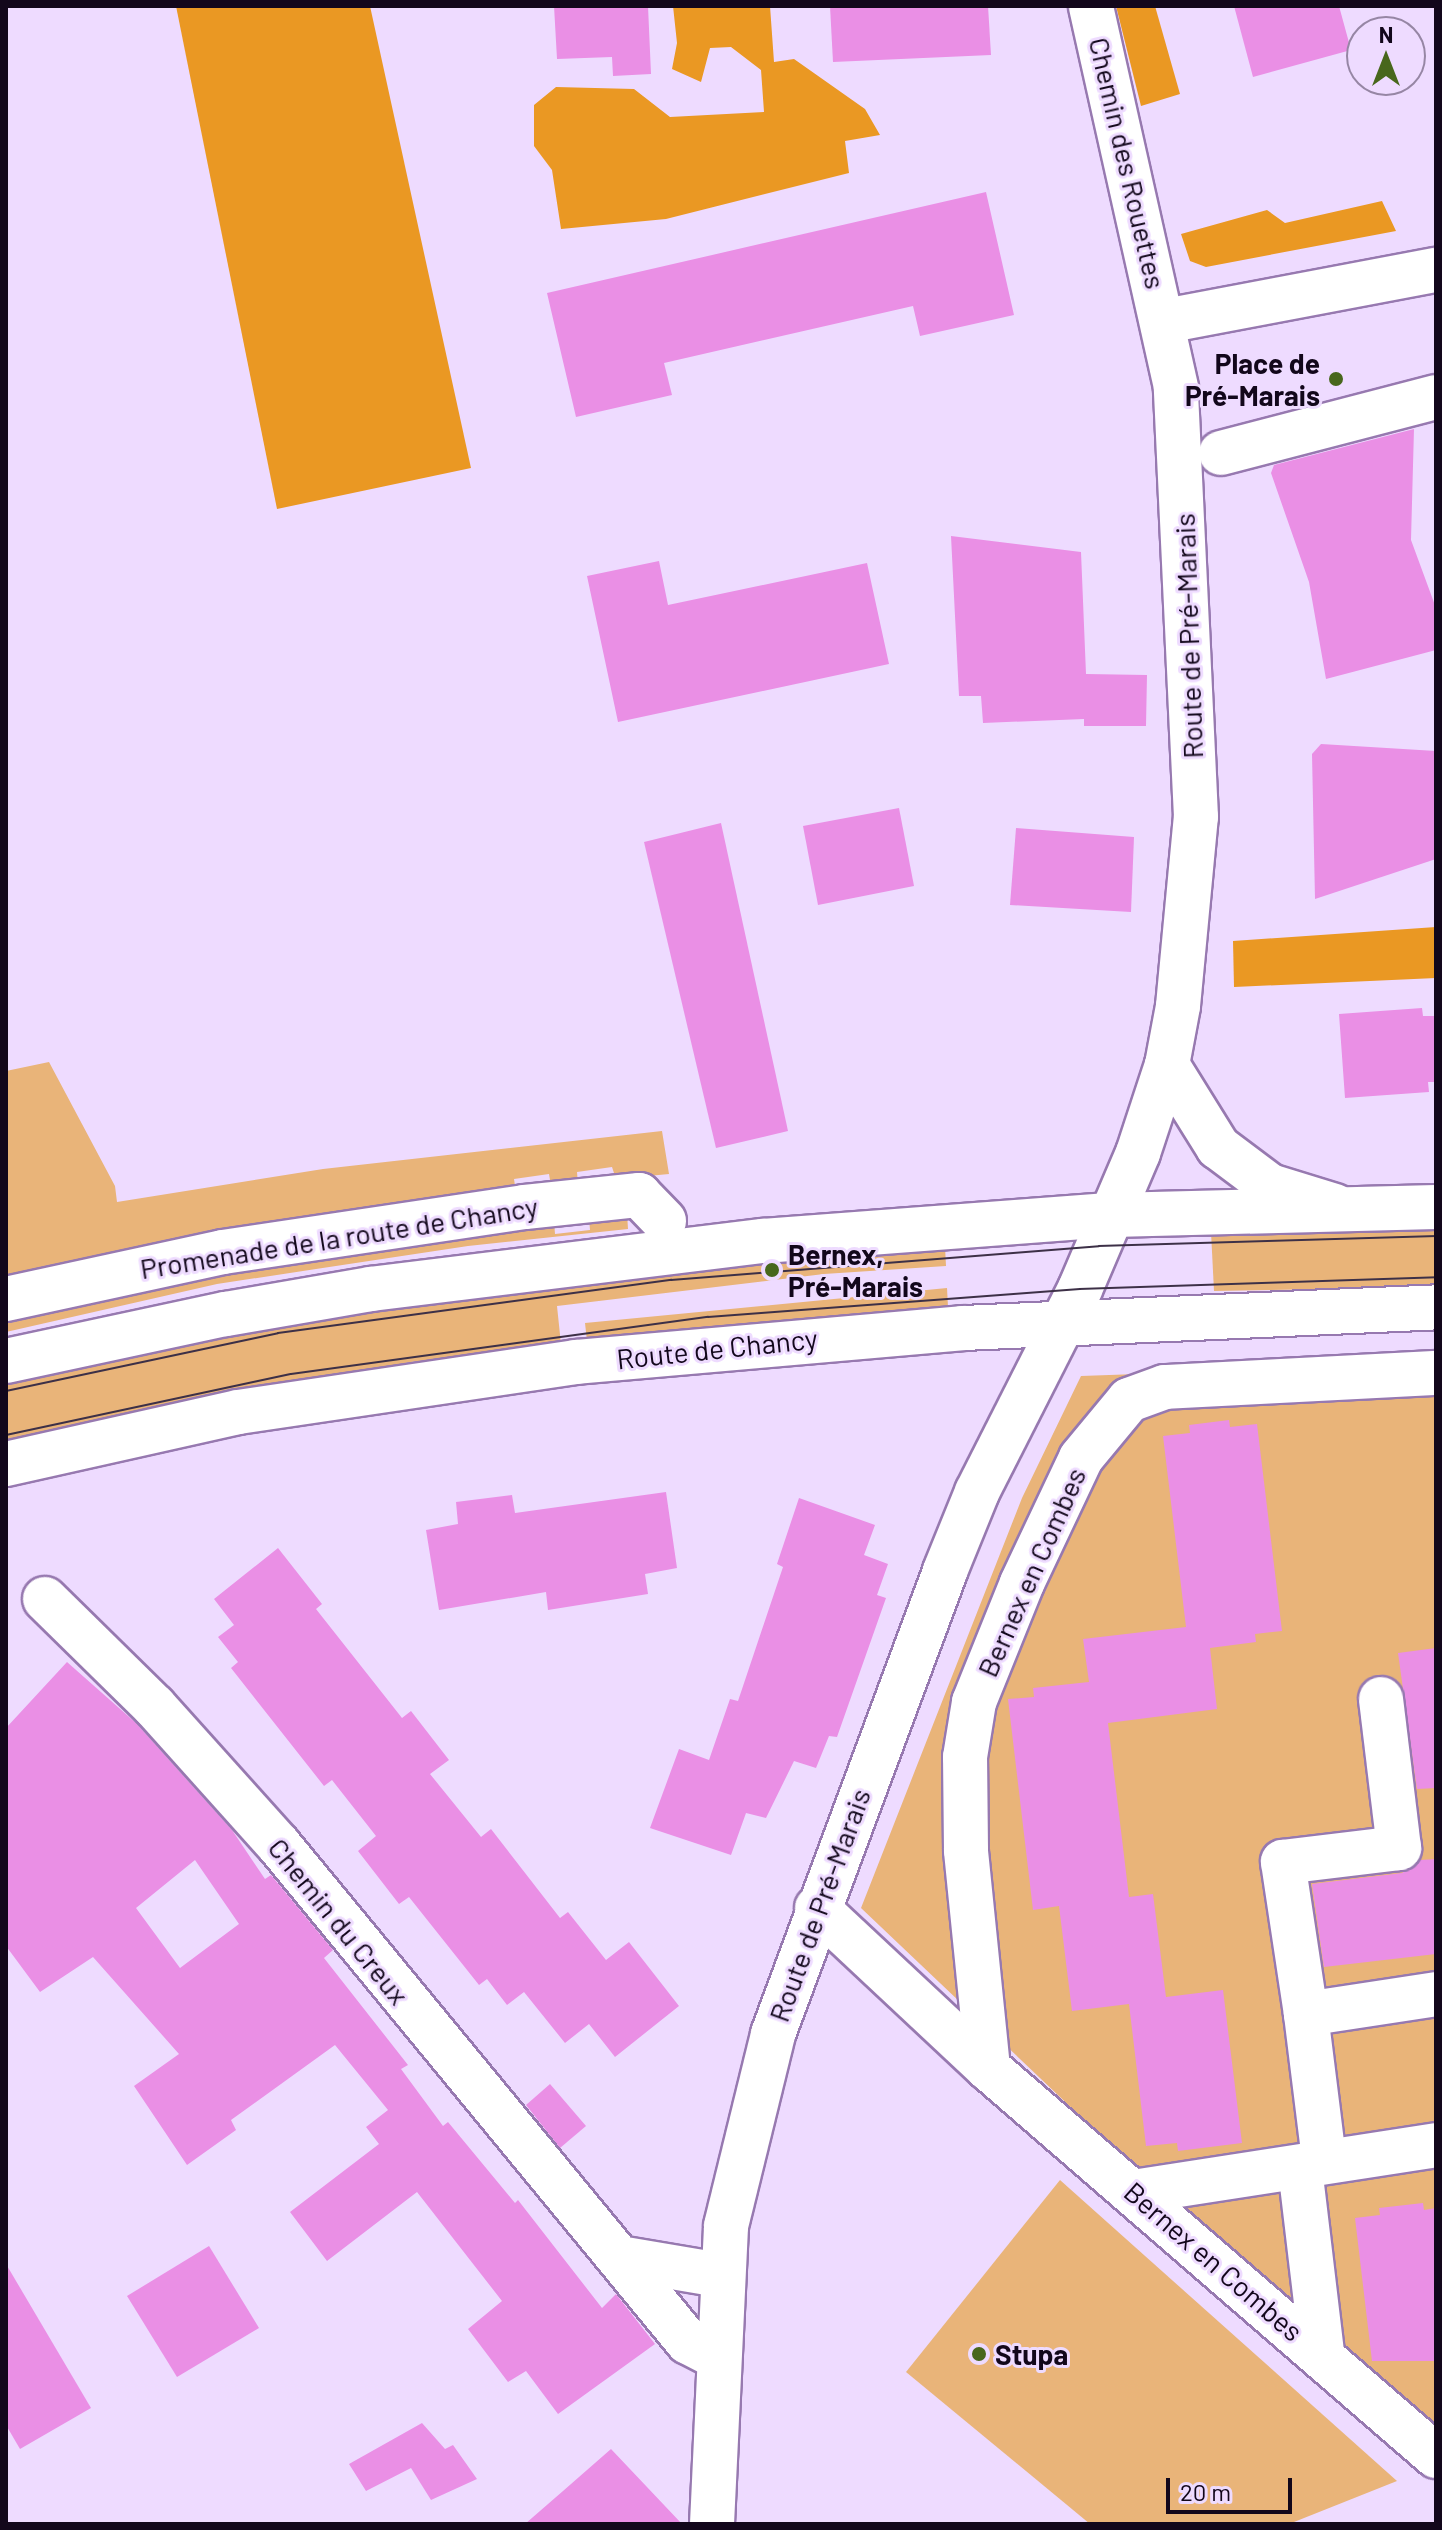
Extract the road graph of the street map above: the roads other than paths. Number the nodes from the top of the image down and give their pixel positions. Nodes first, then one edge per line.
1 (1091, 6) edge
2 (1436, 270) edge
3 (1165, 321) junction
4 (1436, 397) edge
5 (1221, 453) dead end
6 (1167, 1065) junction
7 (1436, 1207) edge
8 (1342, 1208) junction
9 (1112, 1215) junction
10 (664, 1221) dead end
11 (6, 1299) edge
12 (1436, 1307) edge
13 (1064, 1321) junction
14 (6, 1361) edge
15 (1436, 1373) edge
16 (6, 1464) edge
17 (45, 1599) dead end
18 (1381, 1699) dead end
19 (817, 1908) junction
20 (1436, 1994) edge
21 (1306, 2014) junction
22 (988, 2068) junction
23 (1436, 2145) edge
24 (1312, 2164) junction
25 (1134, 2192) junction
26 (619, 2258) junction
27 (720, 2275) junction
28 (1322, 2352) junction
29 (716, 2356) junction
30 (1436, 2456) edge
31 (712, 2524) edge

1 - 3 street, Chemin des Rouettes
2 - 3 street
3 - 6 street, Route de Pré-Marais
4 - 5 street
6 - 8 street
6 - 9 street, Route de Pré-Marais
7 - 8 street
8 - 9 street
9 - 13 street, Route de Pré-Marais
9 - 14 street
10 - 11 street, Promenade de la route de Chancy
12 - 13 street, Route de Chancy
13 - 16 street, Route de Chancy
13 - 19 street, Route de Pré-Marais
15 - 22 street, Bernex en Combes
17 - 26 street, Chemin du Creux
18 - 21 street
19 - 22 street, Bernex en Combes
19 - 27 street, Route de Pré-Marais
20 - 21 street
21 - 24 street
22 - 25 street, Bernex en Combes
23 - 24 street
24 - 25 street
24 - 28 street
25 - 28 street, Bernex en Combes
26 - 27 street
26 - 29 street, Chemin du Creux
27 - 29 street, Route de Pré-Marais
28 - 30 street, Bernex en Combes
29 - 31 street, Route de Pré-Marais

